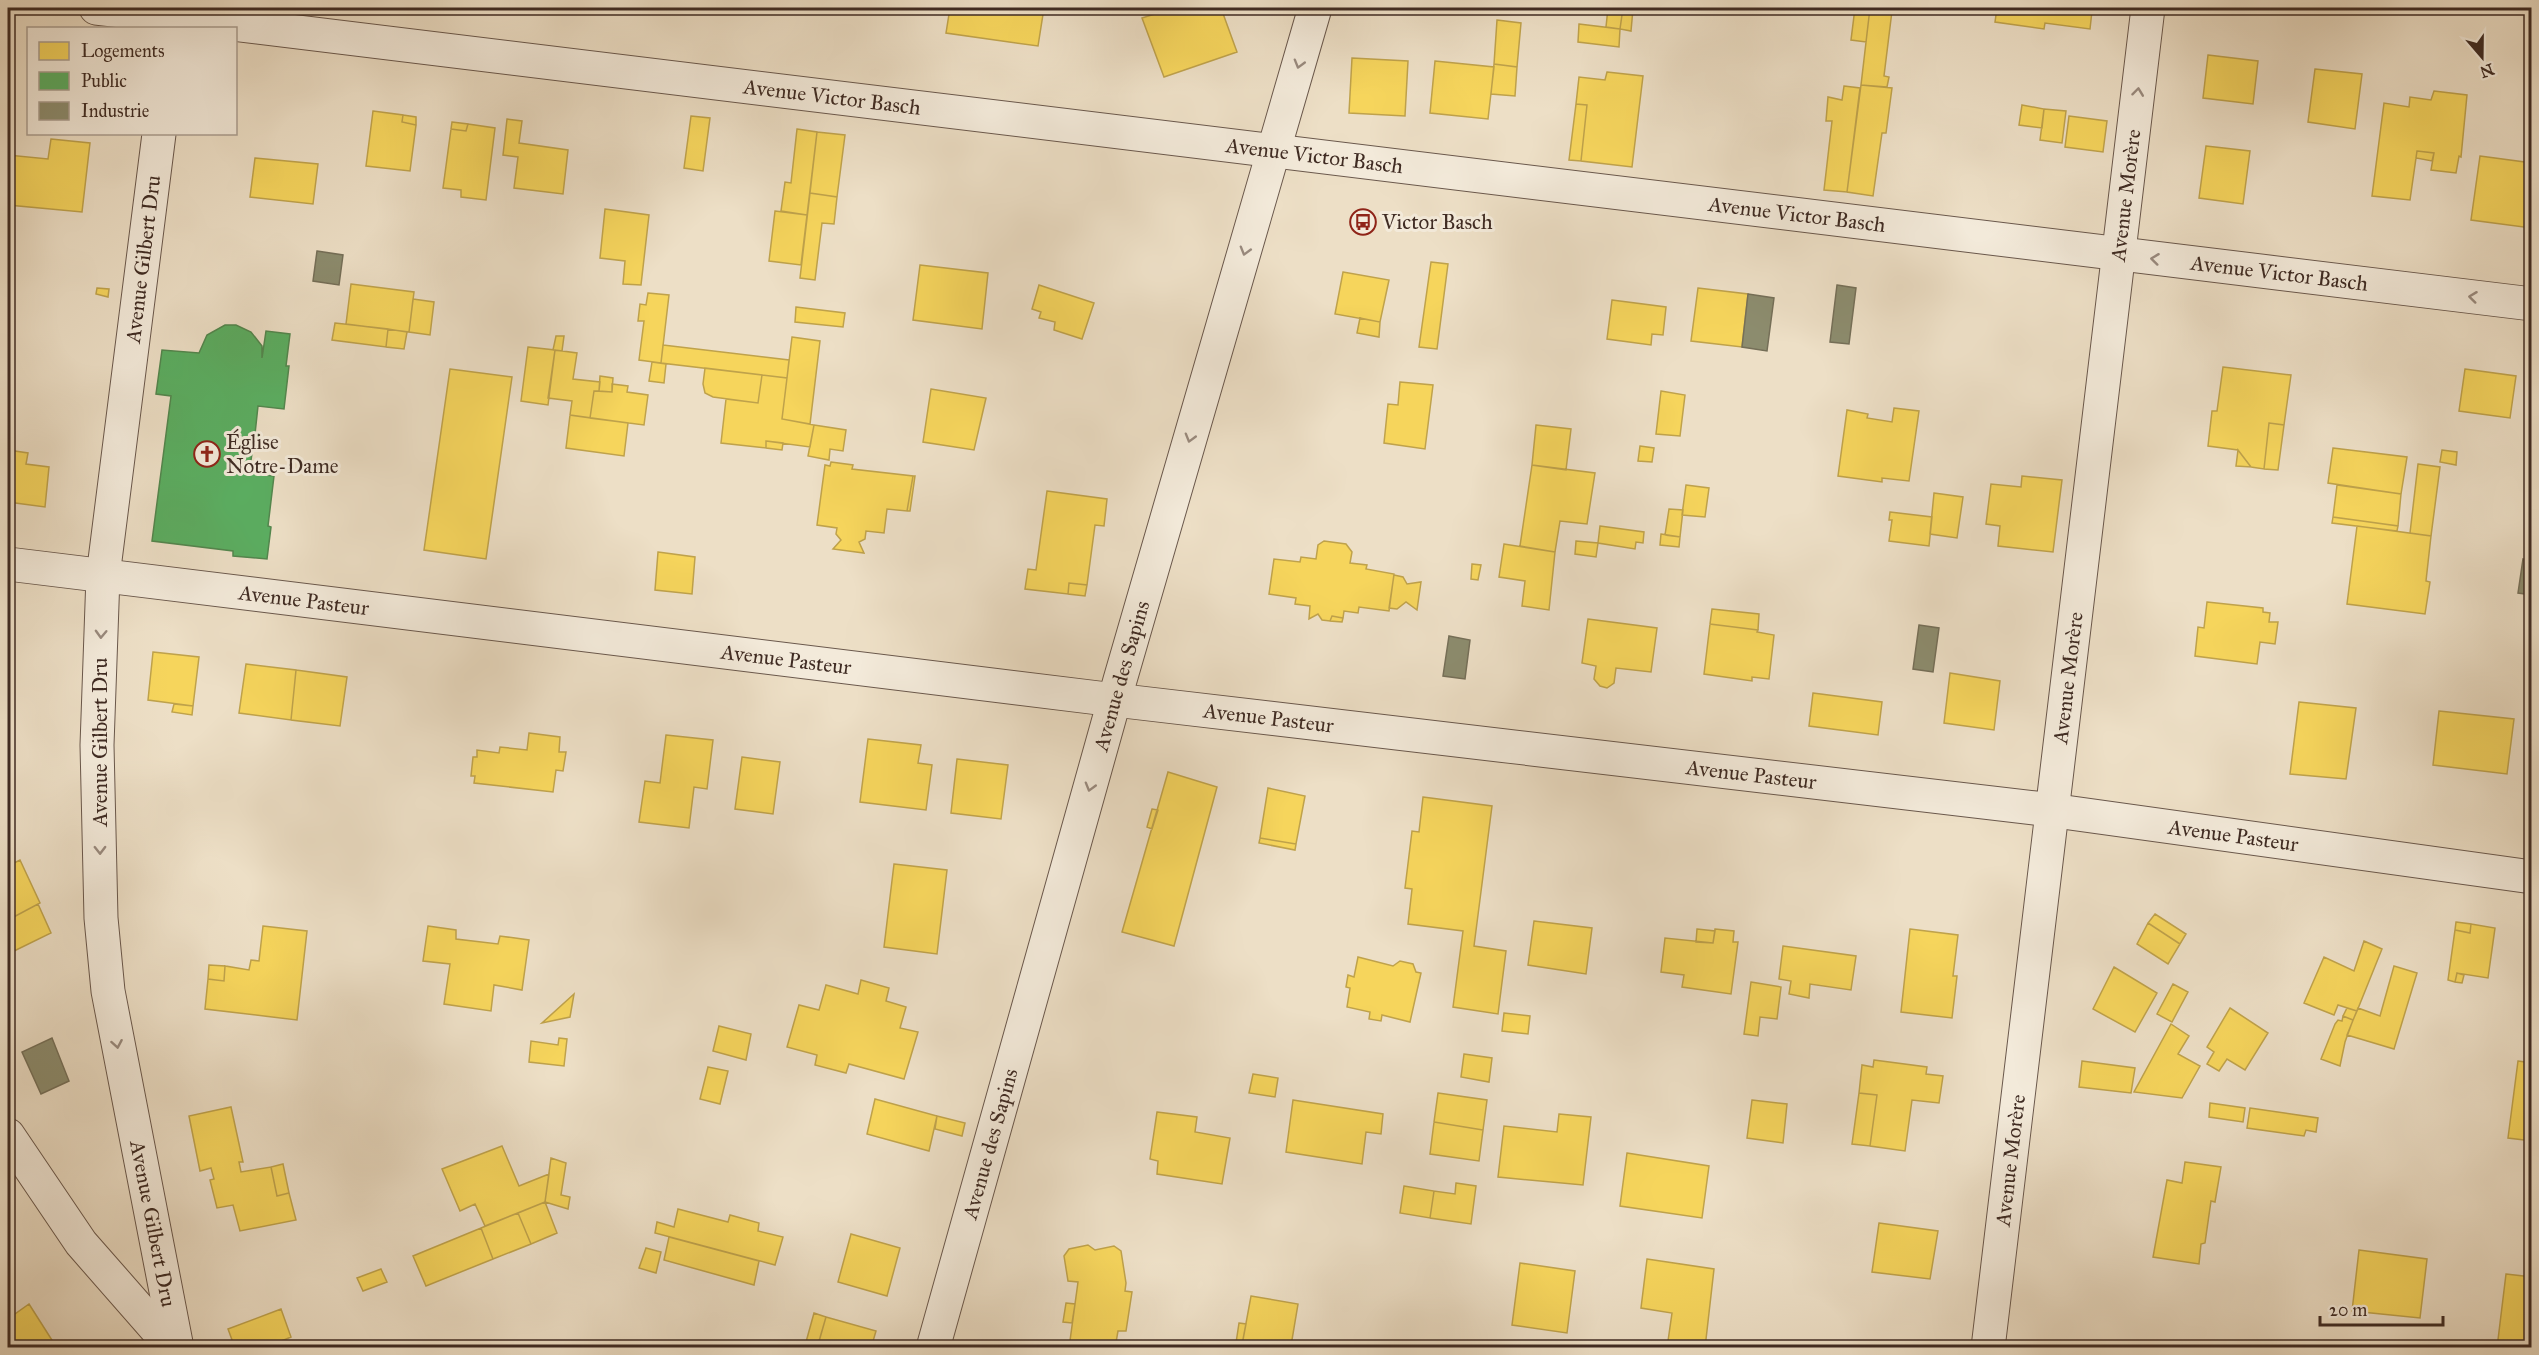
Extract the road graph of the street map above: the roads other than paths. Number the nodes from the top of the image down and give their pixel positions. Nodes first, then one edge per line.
1 (96, 8) edge
2 (1315, 8) edge
3 (2148, 8) edge
4 (174, 18) edge
5 (159, 135) edge
6 (1274, 151) junction
7 (2118, 255) junction
8 (2532, 304) edge
9 (8, 564) edge
10 (103, 576) junction
11 (1115, 700) junction
12 (2051, 810) junction
13 (2532, 877) edge
14 (8, 1135) edge
15 (175, 1347) edge
16 (933, 1347) edge
17 (1989, 1347) edge

1 - 4 street, Avenue Victor Basch
2 -> 6 street, Avenue des Sapins
7 -> 3 street, Avenue Morère
4 - 6 street, Avenue Victor Basch
5 - 10 street, Avenue Gilbert Dru
6 - 7 street, Avenue Victor Basch
6 -> 11 street, Avenue des Sapins
8 -> 7 street, Avenue Victor Basch
7 - 12 street, Avenue Morère
9 - 10 street, Avenue Pasteur
10 - 11 street, Avenue Pasteur
10 -> 15 street, Avenue Gilbert Dru
11 - 12 street, Avenue Pasteur
11 -> 16 street, Avenue des Sapins
12 - 13 street, Avenue Pasteur
12 - 17 street, Avenue Morère
14 - 15 street

